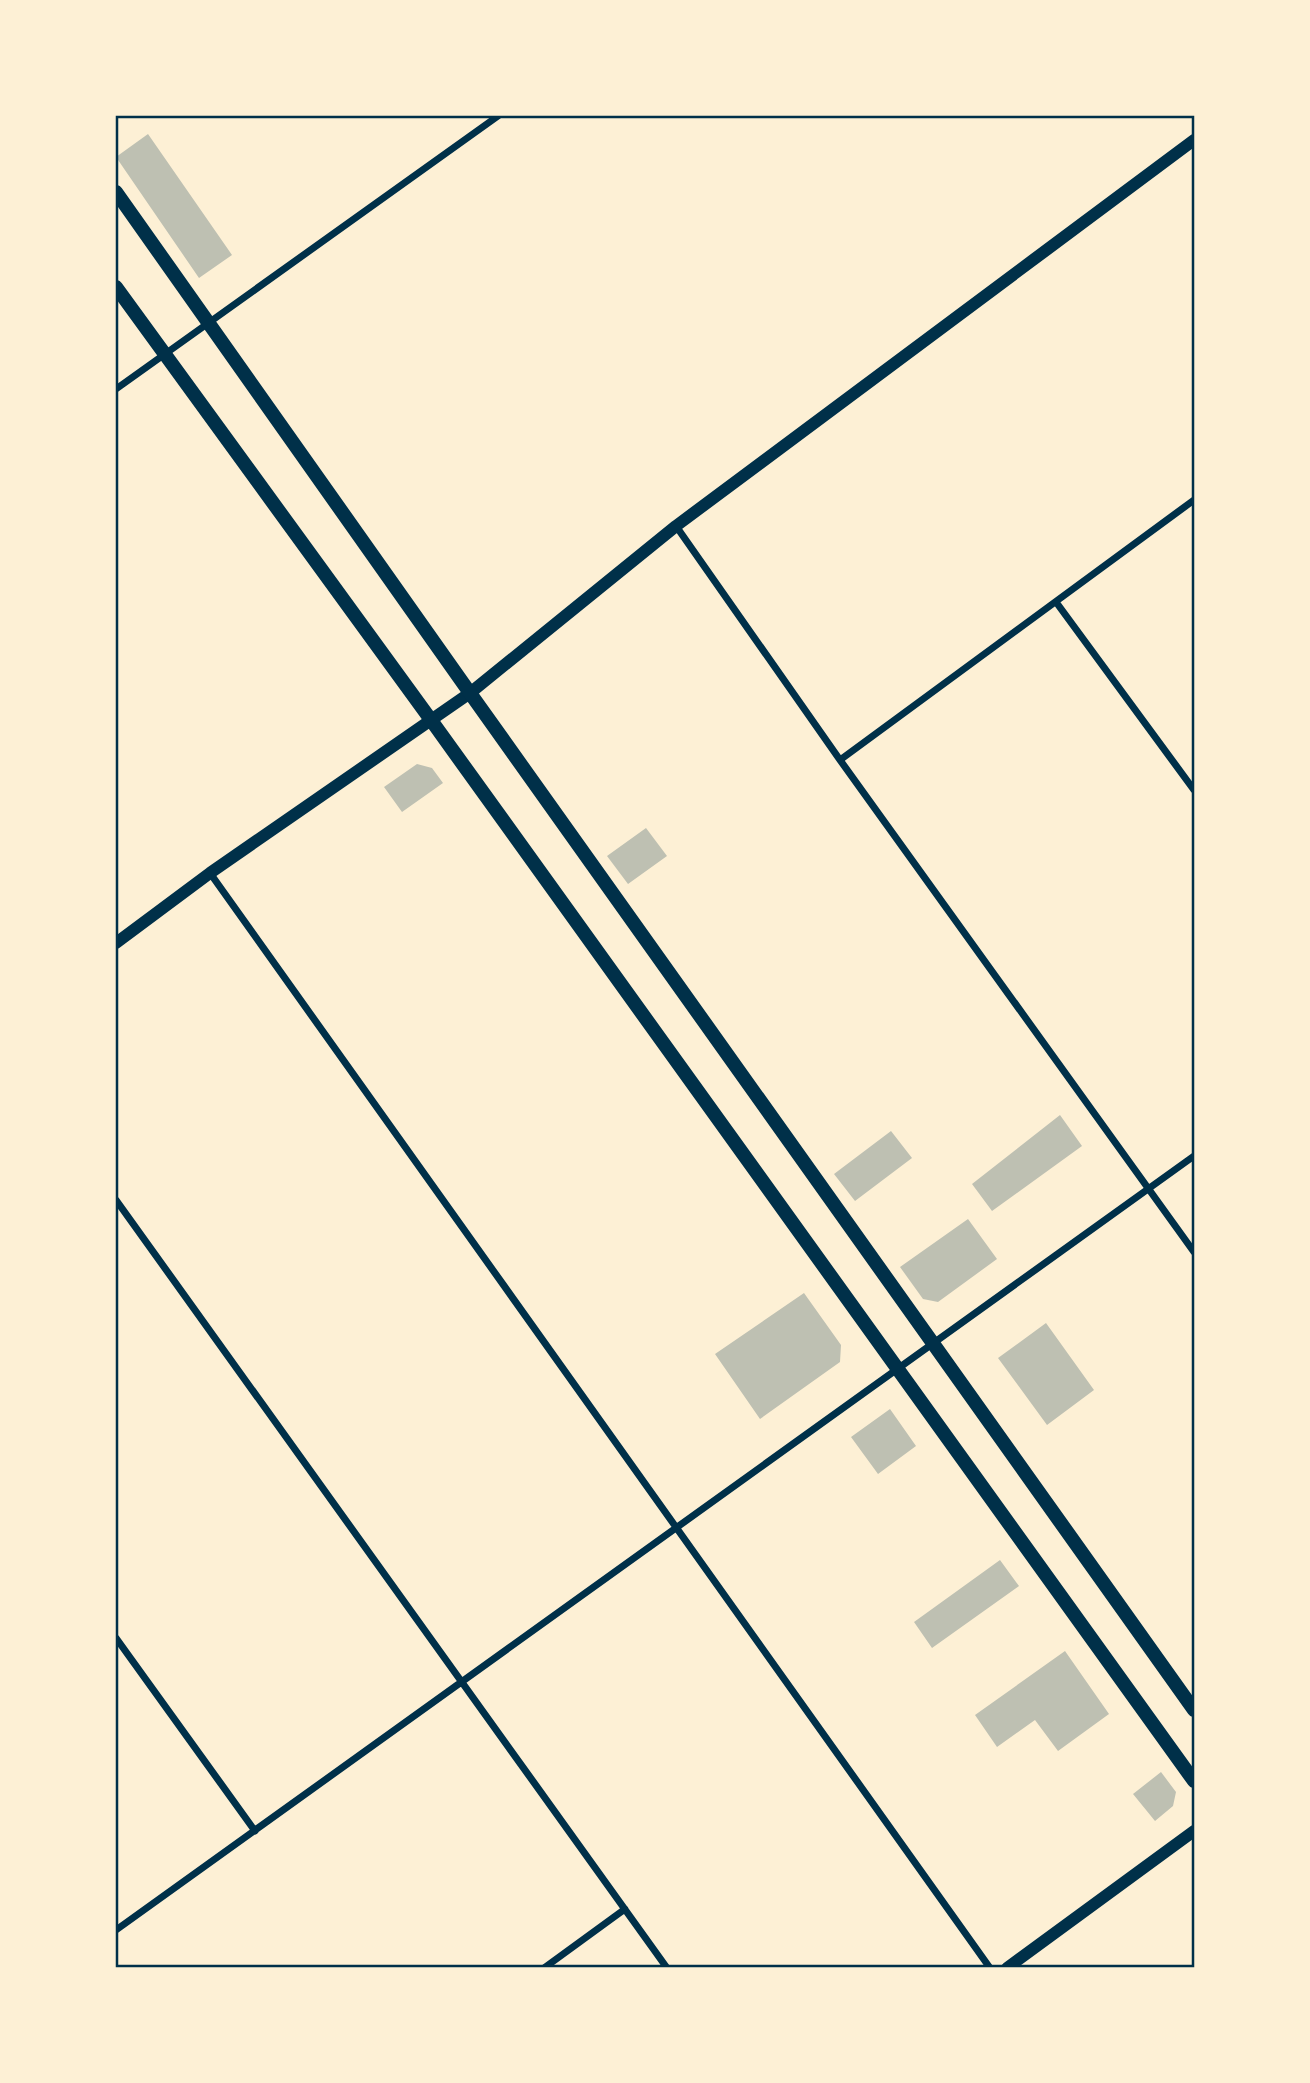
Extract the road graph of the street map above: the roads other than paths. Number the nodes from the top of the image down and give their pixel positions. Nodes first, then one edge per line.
1 (498, 116) edge
2 (1195, 140) edge
3 (116, 192) edge
4 (116, 287) edge
5 (208, 323) junction
6 (165, 354) junction
7 (116, 389) edge
8 (1195, 500) edge
9 (676, 526) junction
10 (1056, 602) junction
11 (470, 693) junction
12 (431, 720) junction
13 (840, 760) junction
14 (1195, 790) edge
15 (210, 873) junction
16 (116, 943) edge
17 (1195, 1156) edge
18 (1148, 1189) junction
19 (116, 1200) edge
20 (1195, 1252) edge
21 (933, 1343) junction
22 (898, 1369) junction
23 (677, 1528) junction
24 (116, 1637) edge
25 (462, 1681) junction
26 (1195, 1710) edge
27 (1195, 1781) edge
28 (255, 1831) junction
29 (1195, 1831) edge
30 (625, 1909) junction
31 (116, 1930) edge
32 (544, 1968) edge
33 (667, 1968) edge
34 (990, 1968) edge
35 (1007, 1968) edge

1 - 5 street
2 - 9 street
3 - 5 main road
4 - 6 main road
5 - 6 street
5 - 11 main road
6 - 7 street
6 - 12 main road
8 - 10 street
9 - 11 street
9 - 13 street
10 - 13 street
10 - 14 street
11 - 12 street
11 - 21 main road
12 - 15 street
12 - 22 main road
13 - 18 street
15 - 16 street
15 - 23 street
17 - 18 street
18 - 20 street
18 - 21 street
19 - 25 street
21 - 22 street
21 - 26 main road
22 - 23 street
22 - 27 main road
23 - 25 street
23 - 34 street
24 - 28 street
25 - 28 street
25 - 30 street
28 - 31 street
29 - 35 street
30 - 32 street
30 - 33 street

